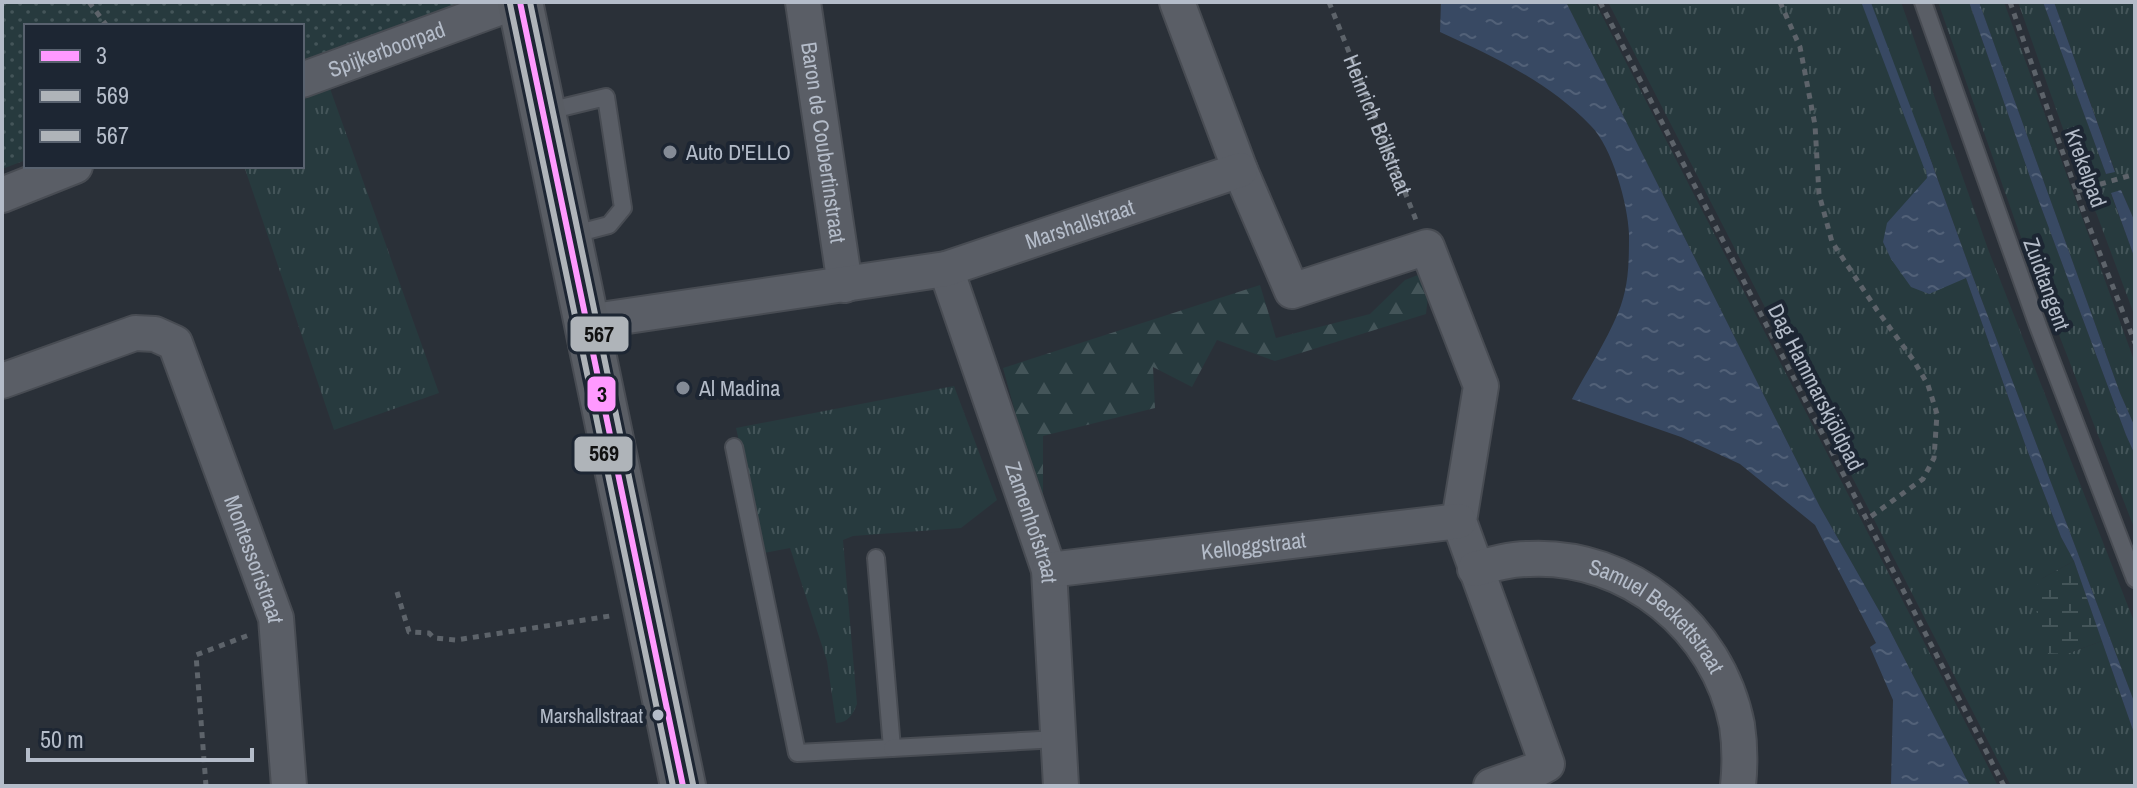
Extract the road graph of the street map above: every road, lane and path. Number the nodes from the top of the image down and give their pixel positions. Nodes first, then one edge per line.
1 (89, 2) edge
2 (518, 2) edge
3 (803, 2) edge
4 (1177, 2) edge
5 (1329, 2) edge
6 (1600, 2) edge
7 (1780, 2) edge
8 (1923, 2) edge
9 (2010, 2) edge
10 (106, 24) edge
11 (304, 79) edge
12 (543, 112) junction
13 (70, 168) edge
14 (1240, 170) junction
15 (2135, 174) edge
16 (2077, 191) junction
17 (2, 195) edge
18 (568, 235) junction
19 (1427, 247) junction
20 (946, 269) junction
21 (845, 285) junction
22 (587, 322) junction
23 (2135, 343) edge
24 (2, 381) edge
25 (734, 447) dead end
26 (1866, 520) junction
27 (1459, 521) junction
28 (876, 558) dead end
29 (1475, 569) junction
30 (1049, 570) junction
31 (2135, 579) edge
32 (397, 592) dead end
33 (647, 609) junction
34 (277, 636) junction
35 (1059, 739) junction
36 (892, 748) junction
37 (206, 786) edge
38 (289, 786) edge
39 (683, 786) edge
40 (1061, 786) edge
41 (1491, 786) edge
42 (1738, 786) edge
43 (2004, 786) edge

1 - 10 path
2 - 11 street, Spijkerboorpad
2 - 12 street
3 - 21 street, Baron de Coubertinstraat
4 - 14 street
5 - 19 path, Heinrich Böllstraat
6 - 26 path, Dag Hammarskjöldpad
7 - 26 path
8 - 31 lane, Zuidtangent
9 - 16 path, Krekelpad
12 - 18 street
12 - 18 lane
13 - 17 street
14 - 19 street
14 - 20 street, Marshallstraat
15 - 16 path
16 - 23 path, Krekelpad
18 - 22 street
19 - 27 street
20 - 21 street, Marshallstraat
20 - 30 street, Zamenhofstraat
21 - 22 street, Marshallstraat
22 - 33 street
24 - 34 street, Montessoristraat
25 - 36 lane
26 - 43 path, Dag Hammarskjöldpad
27 - 29 street
27 - 30 street, Kelloggstraat
28 - 36 lane
29 - 41 street
29 - 42 street, Samuel Beckettstraat
30 - 35 street, Zamenhofstraat
32 - 33 path
33 - 39 street
34 - 37 path
34 - 38 street, Montessoristraat
35 - 36 lane
35 - 40 street, Zamenhofstraat

